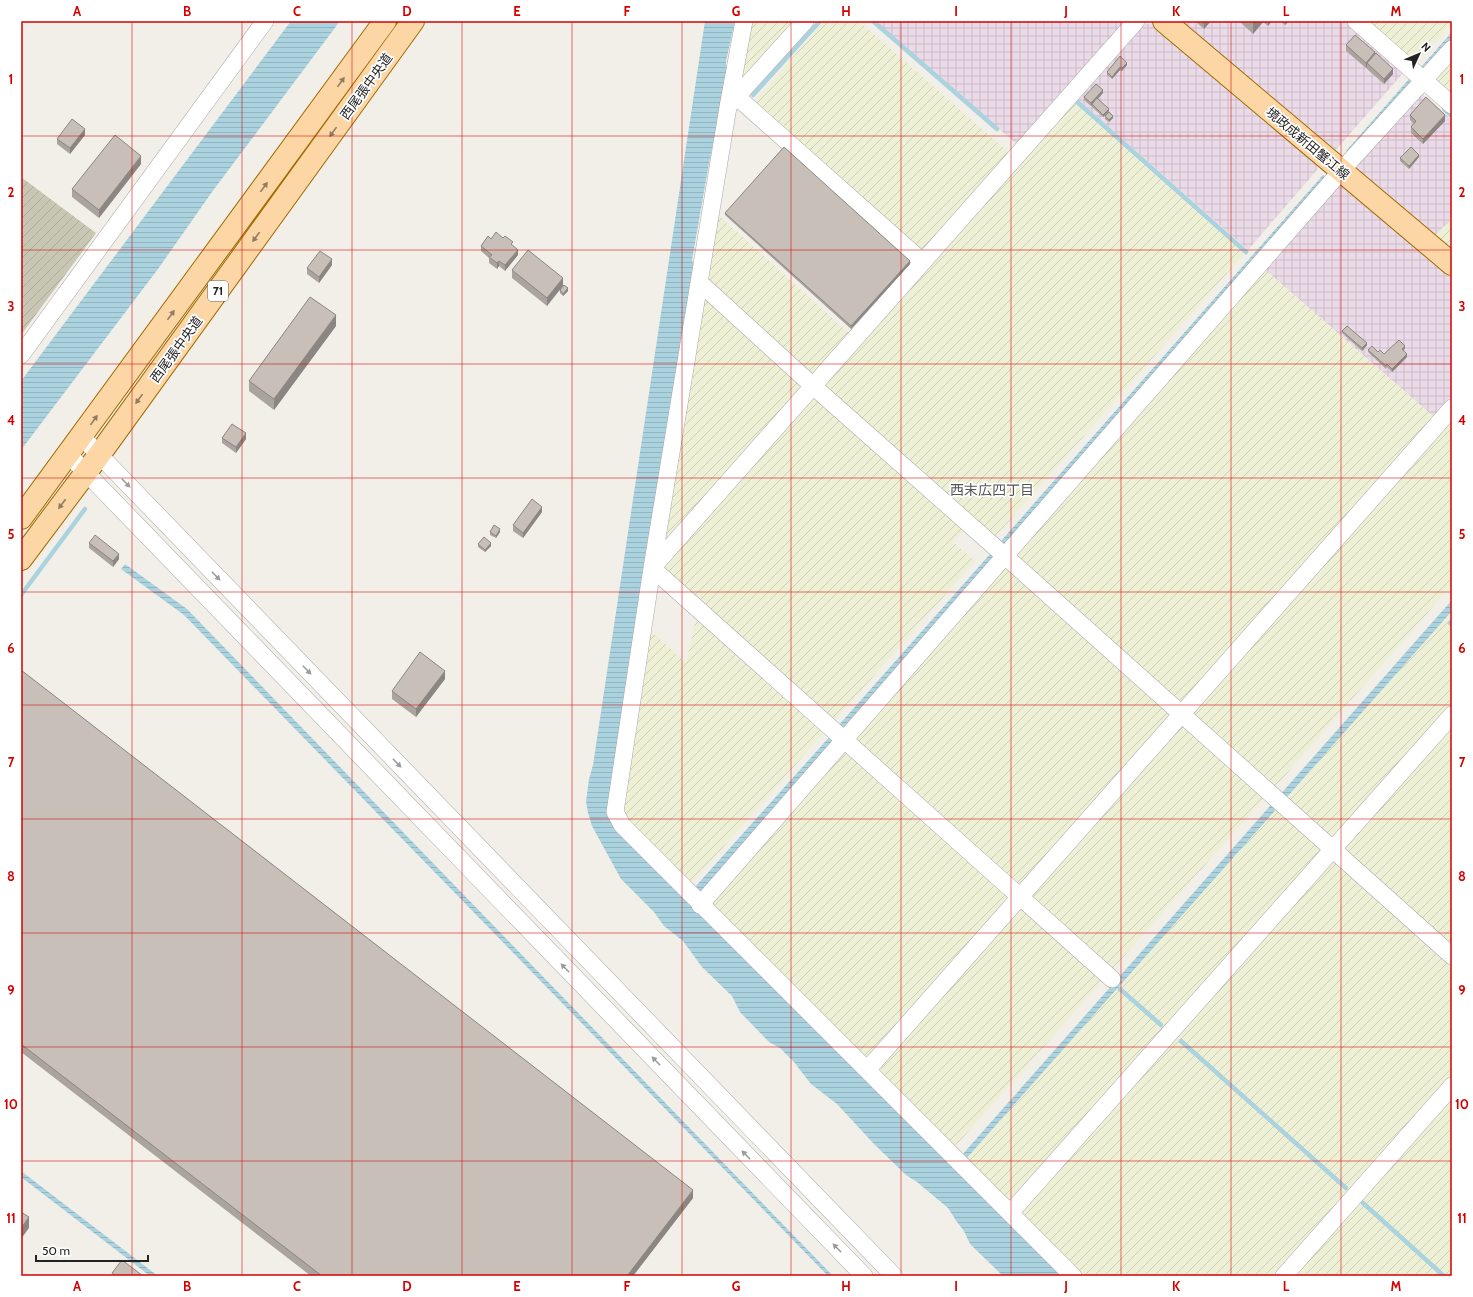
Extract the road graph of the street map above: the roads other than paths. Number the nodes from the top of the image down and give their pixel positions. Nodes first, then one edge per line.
1 (265, 21) edge
2 (385, 21) edge
3 (413, 21) edge
4 (744, 21) edge
5 (805, 21) edge
6 (1136, 21) edge
7 (1164, 21) edge
8 (1356, 21) edge
9 (1452, 49) edge
10 (1424, 81) junction
11 (732, 102) junction
12 (1452, 105) edge
13 (1341, 171) junction
14 (923, 262) junction
15 (1452, 264) edge
16 (699, 282) junction
17 (21, 354) edge
18 (813, 386) junction
19 (1452, 408) edge
20 (82, 437) junction
21 (69, 455) junction
22 (99, 455) junction
23 (86, 472) junction
24 (21, 518) edge
25 (1005, 556) junction
26 (21, 559) edge
27 (652, 568) junction
28 (1181, 713) junction
29 (1452, 715) edge
30 (845, 739) junction
31 (1332, 849) junction
32 (1020, 896) junction
33 (695, 900) junction
34 (1452, 956) edge
35 (1112, 978) dead end
36 (867, 1070) junction
37 (1452, 1086) edge
38 (1010, 1213) junction
39 (864, 1276) edge
40 (894, 1276) edge
41 (1073, 1276) edge
42 (1284, 1276) edge

1 - 17 street
20 -> 2 main road, 西尾張中央道 / 71
3 -> 22 main road, 西尾張中央道 / 71
4 - 11 street
5 - 11 street
6 - 14 street
7 - 13 main road, 境政成新田蟹江線
8 - 10 street
9 - 10 street
10 - 12 street
10 - 13 street
11 - 14 street
11 - 16 street
13 - 15 main road, 境政成新田蟹江線
13 - 25 street
14 - 18 street
16 - 18 street
16 - 27 street
18 - 25 street
18 - 27 street
19 - 28 street
20 - 21 main road, 西尾張中央道 / 71
20 - 22 street
21 - 23 street
21 - 24 main road, 西尾張中央道 / 71
22 - 23 main road, 西尾張中央道 / 71
22 -> 40 street
23 -> 26 main road, 西尾張中央道 / 71
39 -> 23 street
25 - 28 street
25 - 30 street
27 - 30 street
27 - 33 street
28 - 31 street
28 - 32 street
29 - 31 street
30 - 32 street
30 - 33 street
31 - 34 street
31 - 38 street
32 - 35 street
32 - 36 street
33 - 36 street
36 - 38 street
37 - 42 street
38 - 41 street

